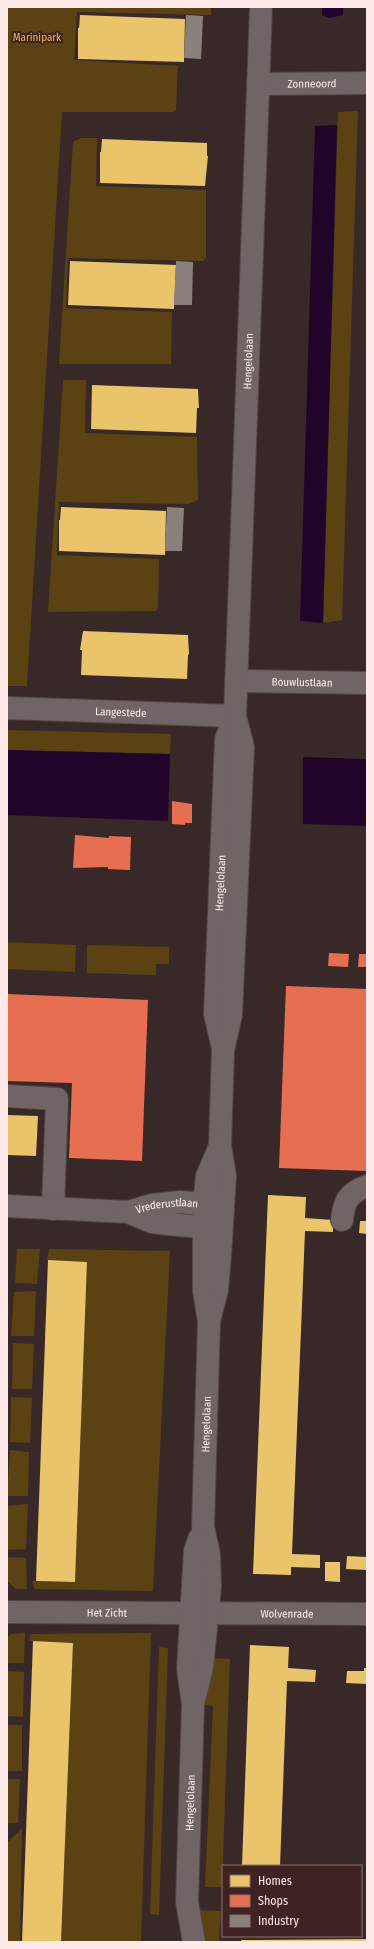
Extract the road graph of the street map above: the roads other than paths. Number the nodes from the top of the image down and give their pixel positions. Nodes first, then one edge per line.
1 (261, 7) edge
2 (367, 83) edge
3 (258, 84) junction
4 (236, 681) junction
5 (367, 683) edge
6 (7, 708) edge
7 (235, 716) junction
8 (7, 1096) edge
9 (220, 1146) junction
10 (367, 1186) edge
11 (204, 1204) junction
12 (7, 1206) edge
13 (53, 1209) junction
14 (128, 1212) junction
15 (342, 1220) dead end
16 (213, 1222) junction
17 (7, 1612) edge
18 (199, 1613) junction
19 (367, 1614) edge
20 (187, 1902) junction
21 (178, 1942) edge
22 (194, 1942) edge

1 - 3 street, Hengelolaan
2 - 3 street, Zonneoord
3 - 4 street, Hengelolaan
4 - 5 street, Bouwlustlaan
4 - 7 street, Hengelolaan
6 - 7 street, Langestede
7 - 9 street, Hengelolaan
8 - 13 street
9 - 11 street, Hengelolaan
9 - 16 street, Hengelolaan
10 - 15 street
11 - 14 street, Vrederustlaan
11 - 16 street, Hengelolaan
12 - 13 street, Vrederustlaan
13 - 14 street, Vrederustlaan
14 - 16 street, Vrederustlaan
16 - 18 street, Hengelolaan
17 - 18 street, Het Zicht
18 - 19 street, Wolvenrade
18 - 20 street, Hengelolaan
20 - 21 street, Hengelolaan
20 - 22 street, Hengelolaan

